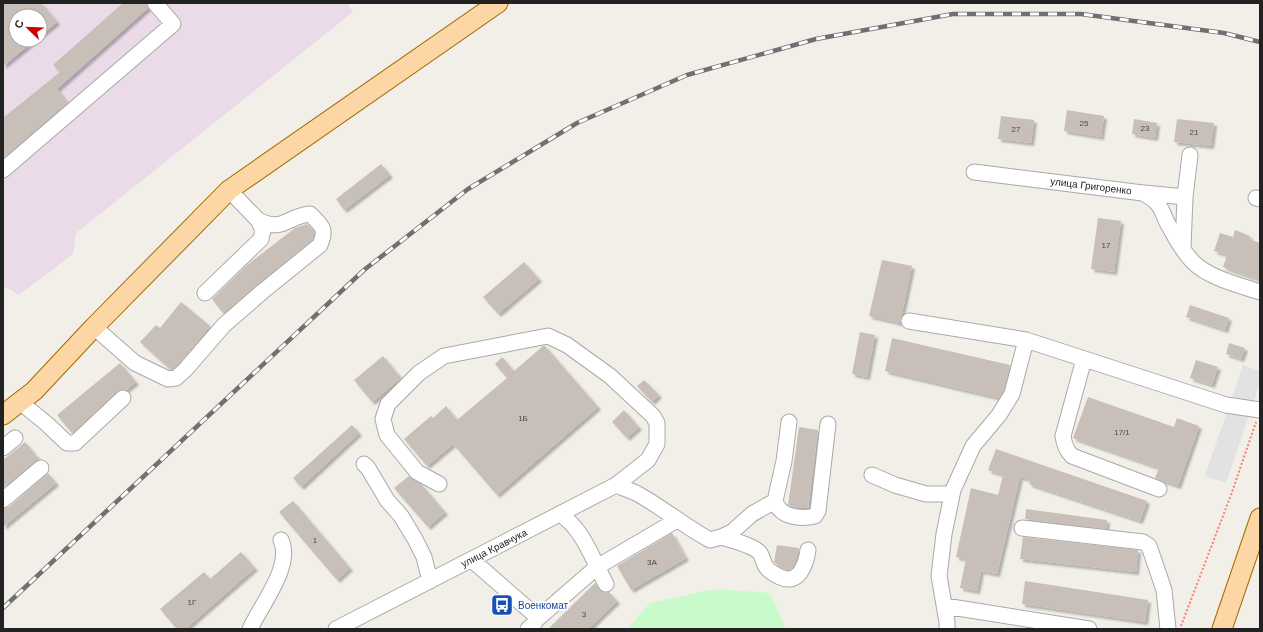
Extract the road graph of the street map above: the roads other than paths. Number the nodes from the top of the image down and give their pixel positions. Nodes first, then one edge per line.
1 (155, 3) edge
2 (498, 3) edge
3 (1190, 155) dead end
4 (3, 170) edge
5 (974, 172) dead end
6 (229, 190) junction
7 (1143, 193) junction
8 (1186, 196) junction
9 (258, 220) junction
10 (1183, 248) junction
11 (1260, 292) edge
12 (205, 293) dead end
13 (909, 322) dead end
14 (94, 327) junction
15 (1026, 340) junction
16 (1084, 359) junction
17 (123, 398) dead end
18 (20, 402) junction
19 (1260, 410) edge
20 (3, 414) edge
21 (789, 422) dead end
22 (828, 424) dead end
23 (15, 438) dead end
24 (3, 448) edge
25 (364, 464) dead end
26 (41, 468) dead end
27 (872, 474) dead end
28 (439, 484) dead end
29 (616, 485) junction
30 (1159, 489) dead end
31 (952, 494) junction
32 (3, 500) edge
33 (776, 501) junction
34 (560, 514) junction
35 (1260, 518) edge
36 (678, 520) junction
37 (1022, 528) dead end
38 (721, 537) junction
39 (281, 540) dead end
40 (808, 550) dead end
41 (472, 560) junction
42 (597, 567) junction
43 (430, 581) junction
44 (606, 584) dead end
45 (945, 606) junction
46 (532, 625) edge
47 (250, 629) edge
48 (337, 629) edge
49 (947, 629) edge
50 (1089, 629) edge
51 (1168, 629) edge
52 (1222, 629) edge

1 - 4 lane
2 - 6 main road
3 - 8 lane
5 - 7 lane, улица Григоренко
6 - 9 lane
6 - 14 main road
7 - 8 lane
7 - 10 lane, улица Григоренко
8 - 10 lane
9 - 12 lane
9 - 14 lane
10 - 11 lane, улица Григоренко
13 - 15 lane
14 - 18 main road
15 - 16 lane
15 - 31 lane
16 - 19 lane
16 - 30 lane
17 - 18 lane
18 - 20 main road
21 - 33 lane
22 - 33 lane
23 - 24 lane
25 - 43 lane
26 - 32 lane
27 - 31 lane
28 - 29 lane, улица Кравчука
29 - 34 lane, улица Кравчука
29 - 36 lane
31 - 45 lane
33 - 38 lane
34 - 41 lane, улица Кравчука
34 - 42 lane
35 - 52 main road
36 - 38 lane
36 - 42 lane
37 - 51 lane
38 - 40 lane
39 - 47 lane
41 - 43 lane, улица Кравчука
41 - 46 lane
42 - 44 lane
42 - 46 lane
43 - 48 lane, улица Кравчука
45 - 49 lane
45 - 50 lane

